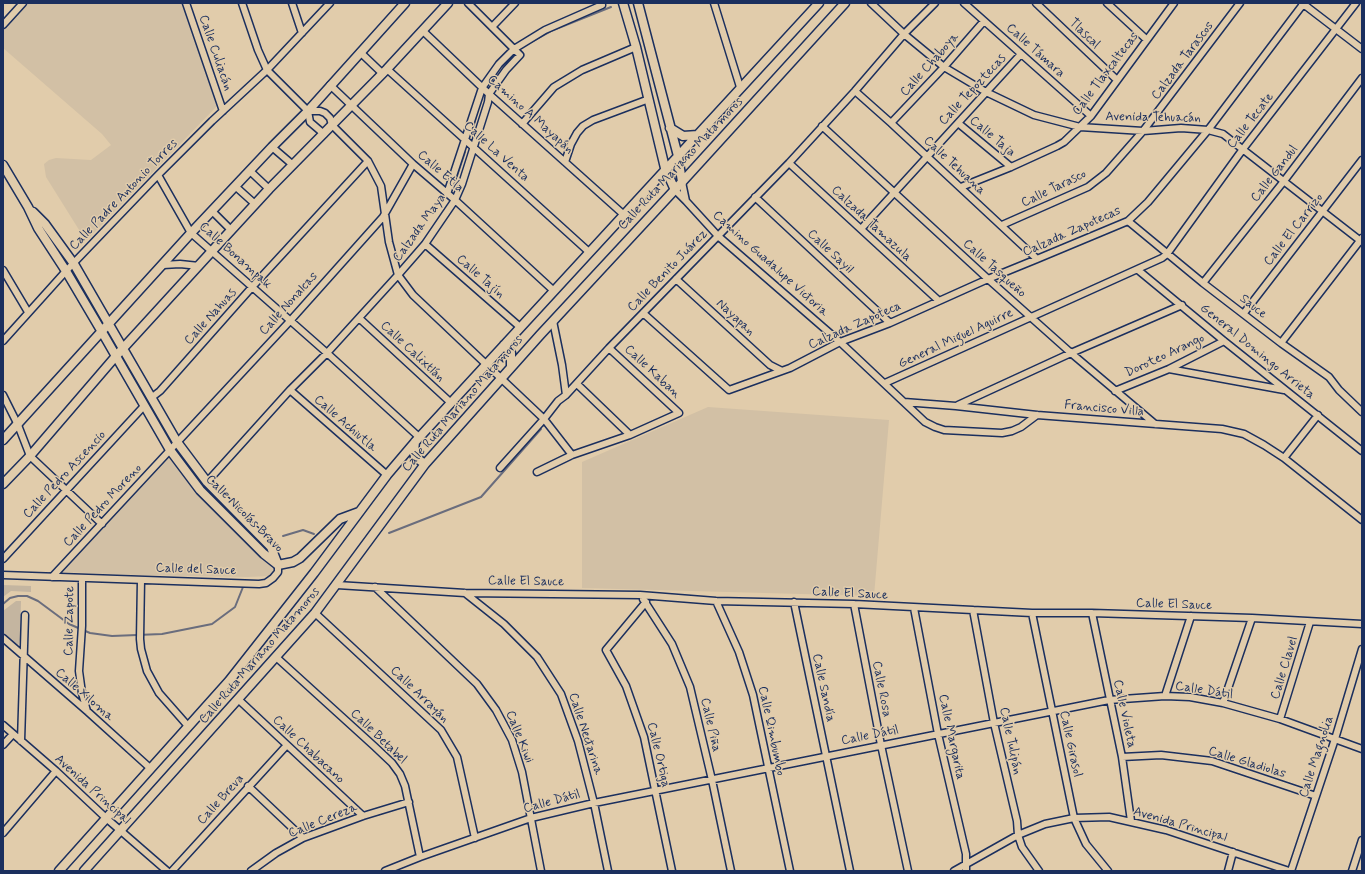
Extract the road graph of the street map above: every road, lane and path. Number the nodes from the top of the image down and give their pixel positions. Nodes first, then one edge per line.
1 (23, 3) edge
2 (186, 3) edge
3 (242, 3) edge
4 (292, 3) edge
5 (330, 3) edge
6 (448, 3) edge
7 (468, 3) edge
8 (515, 3) edge
9 (623, 3) edge
10 (638, 3) edge
11 (714, 3) edge
12 (819, 3) edge
13 (845, 3) edge
14 (871, 3) edge
15 (935, 3) edge
16 (964, 3) edge
17 (1036, 3) edge
18 (1107, 3) edge
19 (1174, 3) edge
20 (1240, 3) edge
21 (1303, 3) edge
22 (1356, 3) edge
23 (401, 4) edge
24 (602, 5) dead end
25 (984, 21) junction
26 (3, 25) edge
27 (492, 28) junction
28 (1336, 29) junction
29 (423, 31) junction
30 (302, 33) junction
31 (904, 34) junction
32 (1146, 39) junction
33 (636, 47) junction
34 (514, 49) junction
35 (1362, 49) edge
36 (360, 52) junction
37 (1021, 54) junction
38 (944, 67) junction
39 (267, 70) junction
40 (385, 71) junction
41 (1362, 78) edge
42 (1117, 80) junction
43 (330, 86) junction
44 (740, 87) junction
45 (482, 88) junction
46 (855, 92) junction
47 (986, 92) junction
48 (489, 94) junction
49 (649, 99) junction
50 (351, 106) junction
51 (223, 111) junction
52 (308, 111) junction
53 (1091, 116) junction
54 (891, 123) junction
55 (958, 123) junction
56 (332, 124) junction
57 (522, 124) junction
58 (822, 126) junction
59 (1080, 127) junction
60 (670, 128) junction
61 (1208, 130) junction
62 (1143, 131) junction
63 (324, 134) junction
64 (698, 135) junction
65 (465, 139) junction
66 (473, 146) junction
67 (272, 147) junction
68 (1243, 149) junction
69 (678, 156) junction
70 (927, 157) junction
71 (1362, 160) edge
72 (368, 161) junction
73 (565, 162) junction
74 (789, 163) junction
75 (3, 164) edge
76 (413, 164) junction
77 (293, 165) junction
78 (1011, 167) junction
79 (666, 168) junction
80 (250, 171) junction
81 (158, 175) junction
82 (1284, 181) junction
83 (682, 182) junction
84 (235, 186) junction
85 (961, 188) junction
86 (269, 189) junction
87 (674, 190) junction
88 (894, 193) junction
89 (448, 194) junction
90 (756, 197) junction
91 (455, 200) junction
92 (686, 201) junction
93 (255, 204) junction
94 (28, 207) junction
95 (212, 211) junction
96 (1322, 212) junction
97 (385, 214) junction
98 (623, 214) junction
99 (1128, 221) junction
100 (1002, 226) junction
101 (861, 229) junction
102 (231, 230) junction
103 (192, 233) junction
104 (718, 236) junction
105 (1361, 240) edge
106 (425, 244) junction
107 (212, 251) junction
108 (589, 252) junction
109 (1167, 254) junction
110 (1037, 260) junction
111 (74, 264) junction
112 (163, 265) junction
113 (198, 266) junction
114 (3, 270) edge
115 (1138, 270) junction
116 (66, 271) junction
117 (398, 275) junction
118 (676, 278) junction
119 (988, 279) junction
120 (1203, 283) junction
121 (253, 286) junction
122 (554, 291) junction
123 (939, 301) junction
124 (1182, 305) junction
125 (28, 312) junction
126 (643, 313) junction
127 (1244, 313) junction
128 (1030, 317) junction
129 (359, 318) junction
130 (290, 320) junction
131 (553, 321) junction
132 (890, 323) junction
133 (109, 325) junction
134 (520, 328) junction
135 (102, 332) junction
136 (3, 341) edge
137 (1224, 341) junction
138 (840, 342) junction
139 (1281, 343) junction
140 (504, 345) junction
141 (122, 348) junction
142 (609, 348) junction
143 (327, 352) junction
144 (1071, 353) junction
145 (116, 356) junction
146 (486, 364) junction
147 (511, 367) junction
148 (1169, 369) junction
149 (780, 370) junction
150 (501, 378) junction
151 (885, 383) junction
152 (577, 384) junction
153 (290, 390) junction
154 (1286, 390) junction
155 (1115, 391) junction
156 (3, 395) edge
157 (566, 395) junction
158 (151, 398) junction
159 (450, 402) junction
160 (904, 402) junction
161 (144, 406) junction
162 (956, 406) junction
163 (1362, 412) edge
164 (1037, 415) junction
165 (1318, 415) junction
166 (544, 419) junction
167 (1155, 424) junction
168 (18, 425) junction
169 (630, 435) junction
170 (417, 439) junction
171 (3, 440) edge
172 (177, 442) junction
173 (170, 450) junction
174 (1362, 452) edge
175 (572, 455) junction
176 (30, 456) junction
177 (1284, 458) junction
178 (425, 464) junction
179 (500, 468) dead end
180 (537, 472) dead end
181 (387, 475) junction
182 (208, 482) junction
183 (3, 484) edge
184 (66, 490) junction
185 (359, 512) junction
186 (1362, 520) edge
187 (102, 524) junction
188 (3, 559) edge
189 (278, 565) junction
190 (3, 575) edge
191 (52, 577) junction
192 (82, 578) junction
193 (141, 580) junction
194 (337, 585) junction
195 (375, 587) junction
196 (465, 593) junction
197 (640, 595) junction
198 (716, 601) junction
199 (646, 602) junction
200 (794, 602) junction
201 (854, 604) junction
202 (914, 608) junction
203 (973, 610) junction
204 (315, 613) junction
205 (1032, 613) junction
206 (1092, 613) junction
207 (24, 615) dead end
208 (1192, 616) junction
209 (1252, 618) junction
210 (1310, 622) junction
211 (1362, 624) edge
212 (3, 638) edge
213 (1362, 649) edge
214 (23, 656) junction
215 (276, 657) junction
216 (1165, 696) junction
217 (239, 700) junction
218 (1109, 700) junction
219 (1223, 703) junction
220 (87, 711) junction
221 (1052, 711) junction
222 (1280, 719) junction
223 (994, 723) junction
224 (3, 725) edge
225 (188, 726) junction
226 (13, 734) junction
227 (938, 734) junction
228 (1335, 739) junction
229 (21, 741) junction
230 (3, 745) edge
231 (287, 745) junction
232 (881, 745) junction
233 (1362, 749) edge
234 (826, 756) junction
235 (1122, 757) junction
236 (150, 768) junction
237 (768, 768) junction
238 (56, 771) junction
239 (712, 780) junction
240 (248, 786) junction
241 (655, 791) junction
242 (1316, 796) junction
243 (409, 802) junction
244 (594, 803) junction
245 (363, 816) junction
246 (106, 818) junction
247 (531, 818) junction
248 (1074, 818) junction
249 (1131, 821) junction
250 (120, 830) junction
251 (3, 833) edge
252 (1018, 835) junction
253 (304, 838) junction
254 (476, 838) junction
255 (1362, 840) edge
256 (1234, 852) junction
257 (420, 857) junction
258 (966, 864) junction
259 (59, 871) edge
260 (84, 871) edge
261 (167, 871) edge
262 (172, 871) edge
263 (251, 871) edge
264 (385, 871) edge
265 (541, 871) edge
266 (608, 871) edge
267 (672, 871) edge
268 (731, 871) edge
269 (790, 871) edge
270 (850, 871) edge
271 (908, 871) edge
272 (954, 871) edge
273 (966, 871) edge
274 (1039, 871) edge
275 (1108, 871) edge
276 (1228, 871) edge
277 (1290, 871) edge
278 (1352, 871) edge

1 - 26 street
2 - 51 street, Calle Culiacán
3 - 39 street
4 - 30 street
5 - 30 street, Calle Padre Antonio Torres
6 - 29 main road
7 - 27 street
8 - 27 street
9 - 33 main road, Camino Guadalupe Victoria
10 - 60 main road
11 - 44 street
12 - 44 main road, Calle Ruta Mariano Matamoros
13 - 83 main road, Calle Ruta Mariano Matamoros
14 - 31 street, Avenida Tehuacán
15 - 31 street, Calle Benito Juárez
16 - 25 street, Calle Támara
17 - 42 street, Tlascal
18 - 32 street
19 - 32 street, Calle Tlaxcaltecas
20 - 62 street, Calzada Tarascos
21 - 28 street
21 - 61 street, Calzada Zapotecas
22 - 28 street, Calle Tecate
23 - 36 main road
24 - 34 street, Calzada Maya
25 - 37 street, Calle Támara
25 - 38 street, Calle Chaboya
27 - 34 street
28 - 35 street
28 - 68 street, Calle Tecate
29 - 40 main road
29 - 45 street, Camino A Mayapán
30 - 39 street, Calle Padre Antonio Torres
31 - 38 street, Avenida Tehuacán
31 - 46 street, Calle Benito Juárez
32 - 42 street, Calle Tlaxcaltecas
33 - 49 main road, Camino Guadalupe Victoria
33 - 57 street
34 - 45 street, Calzada Maya
34 - 48 street, Calzada Maya
36 - 40 street, Calle La Venta
36 - 43 main road
37 - 47 street, Calle Tepoztecas
37 - 53 street, Calle Támara
38 - 47 street, Avenida Tehuacán
38 - 54 street, Calle Chaboya
39 - 51 street, Calle Padre Antonio Torres
39 - 52 street
40 - 50 main road
40 - 65 street, Calle La Venta
41 - 82 street, Calle Gandul
42 - 53 street, Calle Tlaxcaltecas
43 - 50 street, Calle Etla
43 - 52 main road
44 - 64 main road, Calle Ruta Mariano Matamoros
45 - 48 street, Camino A Mayapán
45 - 65 street, Calzada Maya
46 - 54 street, Calle Tehuana
46 - 58 street, Calle Benito Juárez
47 - 55 street, Calle Tepoztecas
47 - 59 street, Avenida Tehuacán
48 - 57 street, Camino A Mayapán
48 - 66 street, Calzada Maya
49 - 73 street
49 - 79 main road, Camino Guadalupe Victoria
50 - 56 main road
50 - 76 street, Calle Etla
51 - 81 street, Calle Padre Antonio Torres
52 - 56 street
52 - 63 street
52 - 67 main road
53 - 59 street, Calle Tlaxcaltecas
54 - 70 street, Calle Tehuana
55 - 70 street, Calle Tepoztecas
55 - 78 street, Calle Taja
56 - 63 main road
56 - 72 street
57 - 73 street, Camino A Mayapán
58 - 74 street, Calle Benito Juárez
58 - 88 street, Calle Tasqueño
59 - 62 street, Avenida Tehuacán
59 - 78 street, Calle Tlaxcaltecas
60 - 64 main road
60 - 69 main road
61 - 62 street, Avenida Tehuacán
61 - 68 street, Avenida Tehuacán
61 - 99 street, Calzada Zapotecas
62 - 100 street, Calle Tarasco
63 - 77 main road
64 - 69 main road, Calle Ruta Mariano Matamoros
65 - 66 street, Calle La Venta
65 - 89 street, Calzada Maya
66 - 91 street, Calzada Maya
66 - 108 street, Calle La Venta
67 - 77 street
67 - 80 main road
68 - 82 street, Avenida Tehuacán
68 - 109 street, Calle Tecate
69 - 79 main road, Calle Ruta Mariano Matamoros
69 - 83 main road
70 - 85 street, Calle Tehuana
70 - 88 street, Calle Tepoztecas
71 - 96 street, Calle El Carrizo
72 - 97 street
72 - 121 street, Calle Nahuas
73 - 98 street, Camino A Mayapán
74 - 90 street, Calle Benito Juárez
74 - 101 street, Calzada Tamazula
75 - 94 main road, Calle Nicolás Bravo
76 - 89 street, Calle Etla
76 - 97 street, Calle Nonalcas
77 - 86 main road
78 - 85 street, Calle Tlaxcaltecas
79 - 87 main road, Camino Guadalupe Victoria
79 - 98 main road, Calle Ruta Mariano Matamoros
80 - 84 main road
80 - 86 street
81 - 103 street, Calle Bonampak
81 - 111 street, Calle Padre Antonio Torres
82 - 96 street, Avenida Tehuacán
82 - 120 street, Calle Gandul
83 - 87 main road, Calle Ruta Mariano Matamoros
83 - 92 street
84 - 93 street
84 - 95 main road
85 - 100 street, Calle Tehuana
86 - 93 main road
87 - 92 street, Camino Guadalupe Victoria
87 - 131 main road, Calle Ruta Mariano Matamoros
88 - 101 street, Calle Tepoztecas
88 - 119 street, Calle Tasqueño
89 - 91 street, Calle Etla
90 - 104 street, Calle Benito Juárez
90 - 132 street, Calle Sayil
91 - 106 street, Calzada Maya
91 - 122 street, Calle Etla
92 - 104 street, Camino Guadalupe Victoria
93 - 102 main road
94 - 111 main road, Calle Nicolás Bravo
94 - 116 main road, Calle Nicolás Bravo
95 - 102 street
95 - 103 main road
96 - 105 street, Avenida Tehuacán
96 - 127 street, Calle El Carrizo
97 - 117 street
97 - 130 street, Calle Nonalcas
98 - 108 main road, Calle Ruta Mariano Matamoros
99 - 109 street, Sauce
99 - 110 street, Calzada Zapotecas
100 - 110 street, Calle Tehuana
101 - 123 street, Calzada Tamazula
102 - 107 main road
103 - 107 street, Calle Bonampak
103 - 112 main road
104 - 118 street, Calle Benito Juárez
104 - 138 street, Camino Guadalupe Victoria
105 - 139 street
106 - 117 street, Calzada Maya
106 - 134 street, Calle Tajín
107 - 113 main road
107 - 121 street, Calle Bonampak
108 - 122 main road, Calle Ruta Mariano Matamoros
109 - 115 street, General Miguel Aguirre
109 - 120 street, Sauce
110 - 119 street, Calzada Zapotecas
111 - 116 street, Calle Padre Antonio Torres
111 - 133 main road, Calle Nicolás Bravo
112 - 113 street
112 - 133 main road
113 - 141 main road
114 - 125 street
115 - 124 street, General Domingo Arrieta
115 - 128 street, General Miguel Aguirre
116 - 125 street, Calle Padre Antonio Torres
116 - 135 main road, Calle Nicolás Bravo
117 - 129 street, Calzada Maya
117 - 146 street
118 - 126 street, Calle Benito Juárez
118 - 149 street, Nayapan
119 - 123 street, Calzada Zapoteca
119 - 128 street, Calle Tasqueño
120 - 127 street, Sauce
121 - 130 street, Calle Bonampak
121 - 158 street, Calle Nahuas
122 - 134 main road, Calle Ruta Mariano Matamoros
123 - 132 street, Calzada Zapoteca
124 - 137 street, General Domingo Arrieta
124 - 144 street
125 - 136 street, Calle Padre Antonio Torres
126 - 142 street, Calle Benito Juárez
126 - 149 street, Calzada Zapoteca
127 - 139 street, Sauce
128 - 144 street, Calle Tasqueño
128 - 151 street, General Miguel Aguirre
129 - 143 street, Calzada Maya
129 - 159 street, Calle Calixtlán
130 - 143 street, Calle Bonampak
130 - 172 street, Calle Nonalcas
131 - 147 main road, Calle Ruta Mariano Matamoros
131 - 157 street
132 - 138 street, Calzada Zapoteca
133 - 135 main road
133 - 141 main road, Calle Nicolás Bravo
134 - 140 main road, Calle Ruta Mariano Matamoros
135 - 145 main road, Calle Nicolás Bravo
135 - 168 main road
137 - 148 street, Doroteo Arango
137 - 154 street, General Domingo Arrieta
138 - 149 street, Calzada Zapoteca
138 - 151 street
139 - 163 street, Sauce
140 - 146 main road, Calle Ruta Mariano Matamoros
140 - 147 main road
141 - 145 main road
141 - 158 main road, Calle Nicolás Bravo
142 - 152 street, Calle Benito Juárez
142 - 169 street, Calle Kaban
143 - 153 street, Calzada Maya
143 - 170 street, Calle Bonampak
144 - 155 street, Calle Tasqueño
144 - 162 street
145 - 161 main road, Calle Nicolás Bravo
145 - 176 main road
146 - 150 street
146 - 159 main road, Calle Ruta Mariano Matamoros
147 - 150 main road, Calle Ruta Mariano Matamoros
148 - 154 street
148 - 155 street, Doroteo Arango
150 - 166 street
150 - 178 main road, Calle Ruta Mariano Matamoros
151 - 160 street
152 - 157 street, Calle Benito Juárez
152 - 169 street
153 - 181 street, Calle Achiutla
153 - 182 street, Calzada Maya
154 - 165 street, General Domingo Arrieta
155 - 167 street, Calle Tasqueño
156 - 168 street
157 - 166 street, Calle Benito Juárez
158 - 172 main road, Calle Nicolás Bravo
159 - 170 main road, Calle Ruta Mariano Matamoros
160 - 162 street, Francisco Villa
160 - 164 street
161 - 173 main road, Calle Nicolás Bravo
161 - 184 street, Calle Pedro Ascencio
162 - 164 street, Francisco Villa
164 - 167 street, Francisco Villa
165 - 174 street, General Domingo Arrieta
165 - 177 street
166 - 175 street
166 - 179 street, Calle Benito Juárez
167 - 177 street, Francisco Villa
168 - 171 main road
168 - 176 street
169 - 175 street
170 - 178 main road
170 - 181 main road, Calle Ruta Mariano Matamoros
172 - 173 street, Calle Nonalcas
172 - 182 main road, Calle Nicolás Bravo
173 - 187 street, Calle Pedro Moreno
173 - 189 main road, Calle Nicolás Bravo
175 - 180 street
176 - 183 main road
176 - 184 street
177 - 186 street, Francisco Villa
178 - 194 main road, Calle Ruta Mariano Matamoros
181 - 185 main road, Calle Ruta Mariano Matamoros
182 - 189 main road, Calle Nicolás Bravo
184 - 187 street
184 - 188 street, Calle Pedro Ascencio
185 - 189 main road
185 - 225 main road, Calle Ruta Mariano Matamoros
187 - 191 street, Calle Pedro Moreno
189 - 193 street, Calle del Sauce
190 - 191 street, Calle del Sauce
191 - 192 street, Calle del Sauce
192 - 193 street, Calle del Sauce
192 - 220 street, Calle Zapote
193 - 225 street
194 - 195 street, Calle El Sauce
194 - 204 main road, Calle Ruta Mariano Matamoros
195 - 196 street, Calle El Sauce
195 - 247 street, Calle Kiwi
196 - 197 street, Calle El Sauce
196 - 244 street, Calle Nectarina
197 - 198 street, Calle El Sauce
197 - 199 street, Calle Piña
198 - 200 street, Calle El Sauce
198 - 237 street, Calle Qimbumbo
199 - 239 street, Calle Piña
199 - 241 street, Calle Ortiga
200 - 201 street, Calle El Sauce
200 - 234 street, Calle Sandía
201 - 202 street, Calle El Sauce
201 - 232 street, Calle Rosa
202 - 203 street, Calle El Sauce
202 - 227 street, Calle Margarita
203 - 205 street, Calle El Sauce
203 - 223 street, Calle Tulipán
204 - 215 main road, Calle Ruta Mariano Matamoros
204 - 254 street, Calle Arrayán
205 - 206 street, Calle El Sauce
205 - 221 street, Calle Girasol
206 - 208 street, Calle El Sauce
206 - 218 street, Calle Violeta
207 - 214 street
208 - 209 street, Calle El Sauce
208 - 216 street
209 - 210 street, Calle El Sauce
209 - 219 street
210 - 211 street, Calle El Sauce
210 - 222 street, Calle Clavel
212 - 214 street, Calle Xiloma
213 - 228 street, Calle Magnolia
214 - 220 street, Calle Xiloma
214 - 229 street
215 - 217 main road, Calle Ruta Mariano Matamoros
215 - 243 street, Calle Betabel
216 - 218 street, Calle Dátil
216 - 219 street, Calle Dátil
217 - 231 street, Calle Chabacano
217 - 250 main road, Calle Ruta Mariano Matamoros
218 - 221 street, Calle Dátil
218 - 235 street, Calle Violeta
219 - 222 street, Calle Dátil
220 - 236 street, Calle Xiloma
221 - 223 street, Calle Dátil
221 - 248 street, Calle Girasol
222 - 228 street, Calle Dátil
223 - 227 street, Calle Dátil
223 - 252 street, Calle Tulipán
224 - 226 street, Avenida Principal
225 - 236 main road, Calle Ruta Mariano Matamoros
226 - 229 street, Avenida Principal
226 - 230 street
227 - 232 street, Calle Dátil
227 - 258 street, Calle Margarita
228 - 233 street, Calle Dátil
228 - 242 street, Calle Magnolia
229 - 238 street, Avenida Principal
231 - 240 street, Calle Breva
231 - 245 street, Calle Chabacano
232 - 234 street, Calle Dátil
232 - 271 street, Calle Rosa
234 - 237 street, Calle Dátil
234 - 270 street, Calle Sandía
235 - 242 street, Calle Gladiolas
235 - 249 street, Calle Violeta
236 - 246 main road, Calle Ruta Mariano Matamoros
237 - 239 street, Calle Dátil
237 - 269 street, Calle Qimbumbo
238 - 246 street, Avenida Principal
238 - 251 street
239 - 241 street, Calle Dátil
239 - 268 street, Calle Piña
240 - 253 street
240 - 262 street, Calle Breva
241 - 244 street, Calle Dátil
241 - 267 street, Calle Ortiga
242 - 277 street, Calle Magnolia
243 - 245 street, Calle Cereza
243 - 257 street, Calle Betabel
244 - 247 street, Calle Dátil
244 - 266 street, Calle Nectarina
245 - 253 street, Calle Cereza
246 - 250 street, Avenida Principal
246 - 259 main road, Calle Ruta Mariano Matamoros
247 - 254 street, Calle Dátil
247 - 265 street, Calle Kiwi
248 - 249 street, Avenida Principal
248 - 252 street, Avenida Principal
248 - 275 street, Calle Girasol
249 - 256 street, Avenida Principal
250 - 260 main road, Calle Ruta Mariano Matamoros
250 - 261 street, Avenida Principal
252 - 258 street, Avenida Principal
252 - 274 street, Calle Tulipán
253 - 263 street, Calle Cereza
254 - 257 street, Calle Dátil
255 - 278 street
256 - 276 street
256 - 277 street, Avenida Principal
257 - 264 street, Calle Dátil
258 - 272 street, Avenida Principal
258 - 273 street, Calle Margarita

